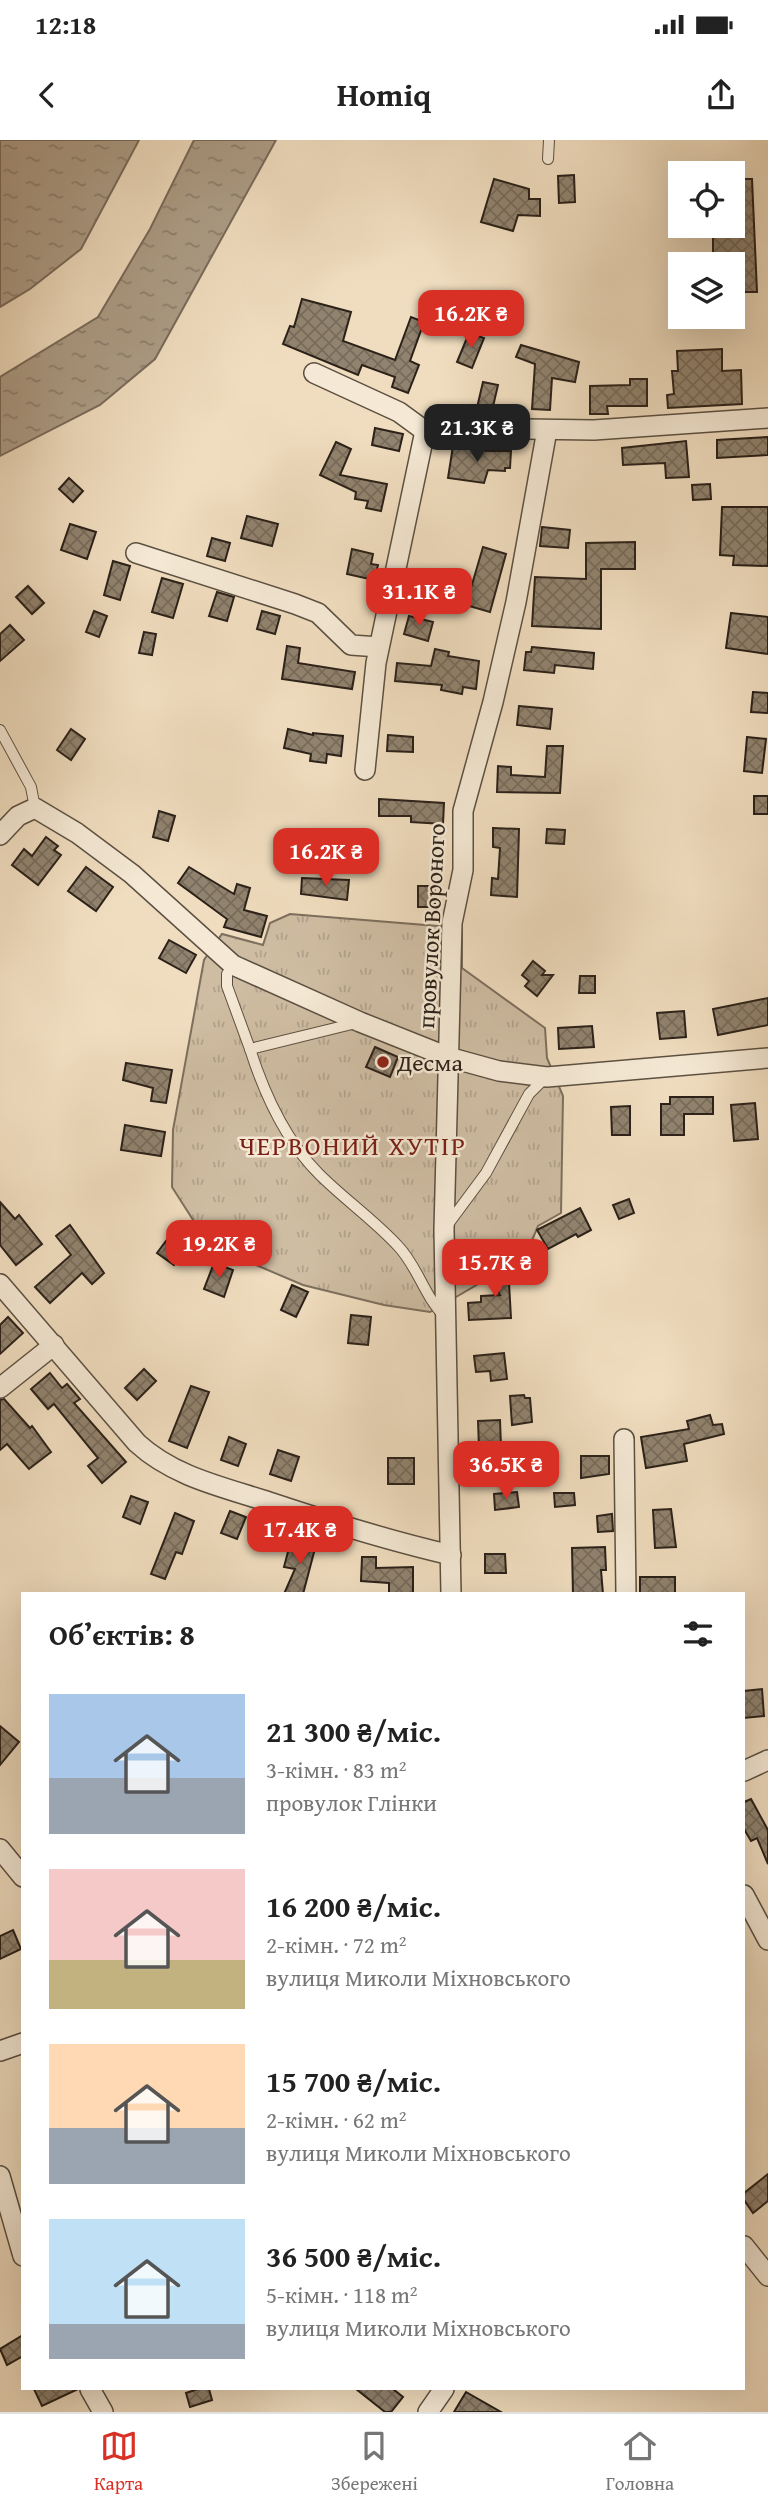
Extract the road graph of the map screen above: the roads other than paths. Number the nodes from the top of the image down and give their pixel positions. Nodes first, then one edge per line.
1 (549, 140) edge
2 (548, 159) dead end
3 (314, 373) dead end
4 (768, 418) edge
5 (547, 430) junction
6 (425, 431) junction
7 (136, 553) dead end
8 (379, 647) junction
9 (0, 730) edge
10 (365, 770) dead end
11 (35, 808) junction
12 (0, 835) edge
13 (233, 965) junction
14 (360, 1022) junction
15 (250, 1049) junction
16 (448, 1057) junction
17 (768, 1058) edge
18 (547, 1077) junction
19 (444, 1230) junction
20 (0, 1284) edge
21 (446, 1317) junction
22 (54, 1345) junction
23 (0, 1388) edge
24 (624, 1439) dead end
25 (451, 1555) junction
26 (451, 1592) edge
27 (626, 1592) edge
28 (768, 1760) edge
29 (745, 1771) edge
30 (0, 1849) edge
31 (21, 1875) edge
32 (745, 1897) edge
33 (768, 1940) edge
34 (21, 2044) edge
35 (0, 2051) edge
36 (0, 2176) edge
37 (745, 2247) edge
38 (21, 2249) edge
39 (768, 2276) edge
40 (91, 2390) edge
41 (443, 2390) edge
42 (103, 2412) edge
43 (428, 2412) edge

1 - 2 lane
3 - 6 street
4 - 5 street
5 - 6 street
5 - 16 street, провулок Вороного
6 - 8 street
7 - 8 street
8 - 10 street
9 - 11 lane
11 - 12 street
11 - 13 street
13 - 14 street
13 - 15 lane
14 - 15 lane
14 - 16 street
15 - 21 lane
16 - 18 street
16 - 19 street, провулок Вороного
17 - 18 street
18 - 19 lane
19 - 21 street, провулок Вороного
20 - 22 street
21 - 25 street, провулок Вороного
22 - 23 street
22 - 25 street
24 - 27 street
25 - 26 street, провулок Вороного
28 - 29 street
30 - 31 street
32 - 33 street
34 - 35 street
36 - 38 street
37 - 39 street
40 - 42 street
41 - 43 street

